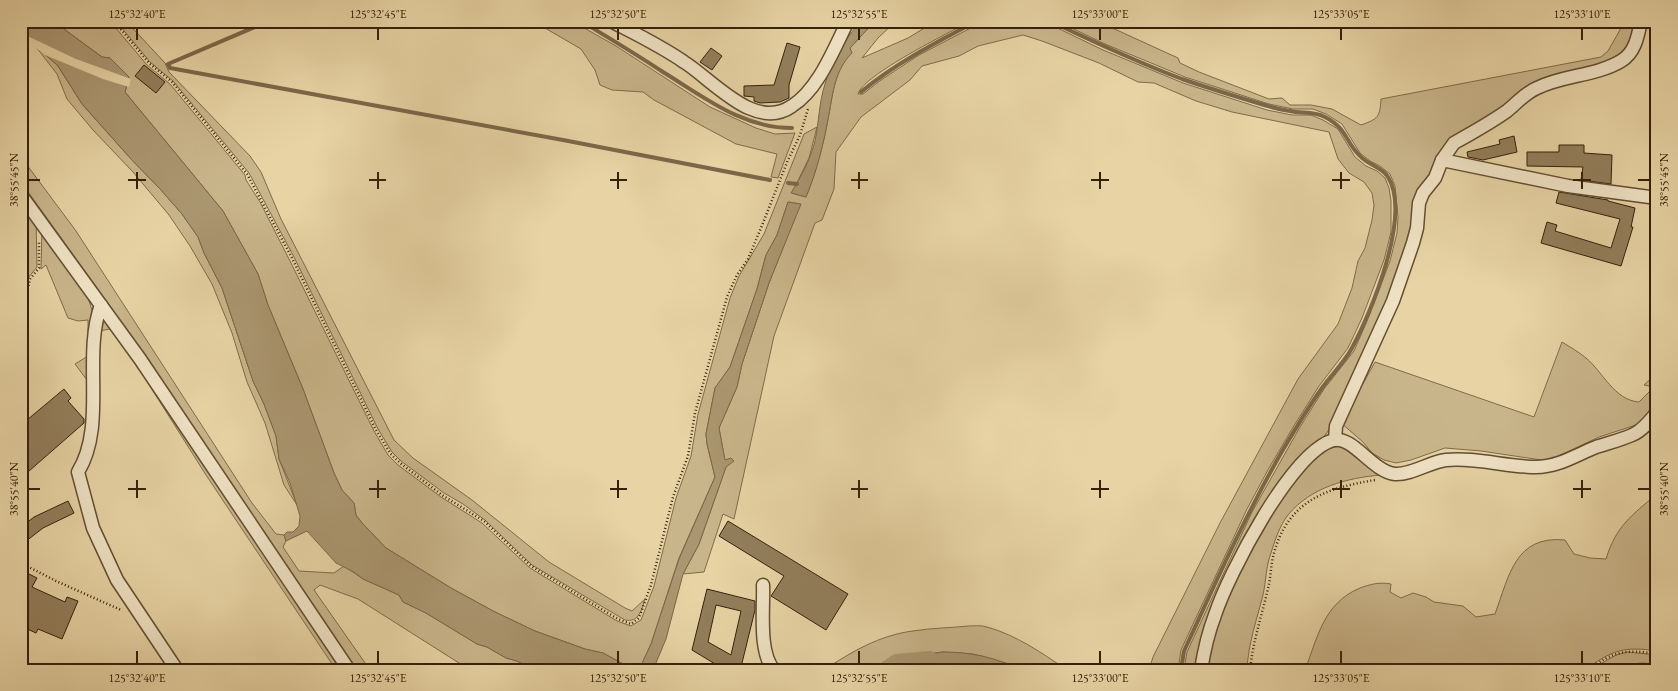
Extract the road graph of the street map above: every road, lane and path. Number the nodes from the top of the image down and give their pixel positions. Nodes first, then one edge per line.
1 (114, 21) edge
2 (611, 21) edge
3 (848, 21) edge
4 (1641, 21) edge
5 (808, 107) dead end
6 (1442, 160) junction
7 (21, 195) edge
8 (1657, 198) edge
9 (38, 219) junction
10 (101, 305) junction
11 (21, 320) edge
12 (1657, 412) edge
13 (1335, 440) junction
14 (1395, 474) junction
15 (21, 563) edge
16 (763, 585) dead end
17 (140, 612) junction
18 (1657, 654) edge
19 (177, 670) edge
20 (349, 670) edge
21 (774, 670) edge
22 (1201, 670) edge
23 (1250, 670) edge
24 (1588, 670) edge

1 - 5 path
2 - 3 street
4 - 6 street
6 - 8 street
6 - 13 street
7 - 9 street
9 - 10 street
9 - 11 path
10 - 17 street
10 - 20 street
12 - 14 street
13 - 14 street
13 - 22 street
14 - 23 path
15 - 17 path
16 - 21 street
17 - 19 street
18 - 24 path

